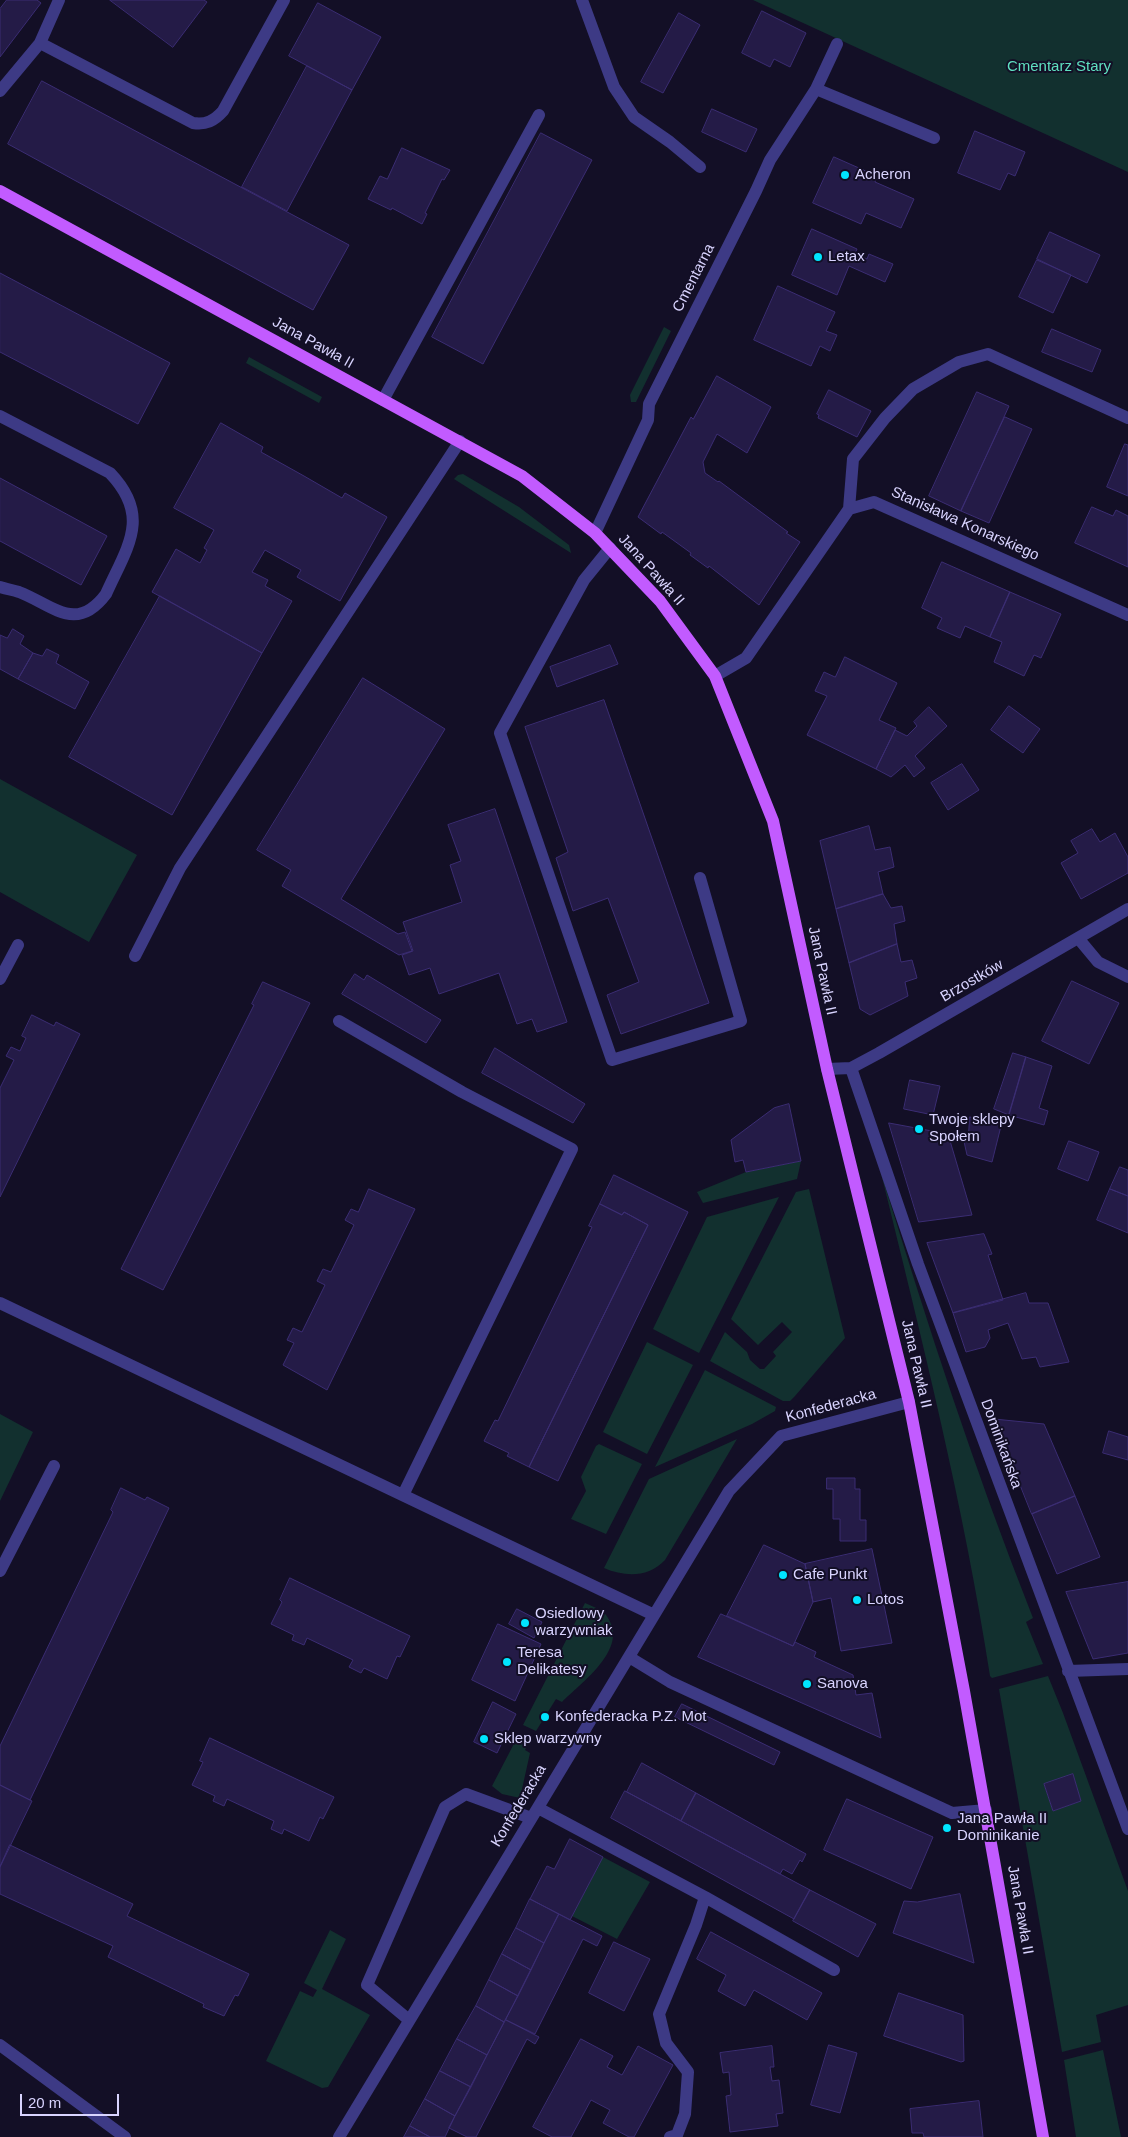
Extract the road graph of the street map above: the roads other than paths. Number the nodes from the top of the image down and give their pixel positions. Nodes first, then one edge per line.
1 (60, 0) edge
2 (284, 0) edge
3 (582, 0) edge
4 (40, 43) junction
5 (837, 44) dead end
6 (816, 89) junction
7 (0, 92) edge
8 (539, 115) dead end
9 (934, 138) dead end
10 (700, 167) dead end
11 (0, 191) edge
12 (383, 400) junction
13 (0, 416) edge
14 (1128, 418) edge
15 (460, 441) junction
16 (849, 509) junction
17 (595, 533) junction
18 (610, 548) junction
19 (0, 587) edge
20 (1128, 615) edge
21 (715, 676) junction
22 (700, 878) dead end
23 (1128, 909) edge
24 (1078, 938) junction
25 (18, 945) dead end
26 (135, 956) dead end
27 (1128, 977) edge
28 (0, 979) edge
29 (339, 1021) dead end
30 (851, 1068) junction
31 (827, 1069) junction
32 (0, 1303) edge
33 (909, 1402) junction
34 (54, 1466) dead end
35 (403, 1495) junction
36 (0, 1571) edge
37 (654, 1615) junction
38 (629, 1657) junction
39 (1128, 1669) edge
40 (1068, 1671) junction
41 (986, 1810) junction
42 (534, 1813) junction
43 (1128, 1829) edge
44 (705, 1897) junction
45 (834, 1970) dead end
46 (409, 2020) junction
47 (0, 2045) edge
48 (125, 2137) edge
49 (339, 2137) edge
50 (670, 2137) edge
51 (1044, 2137) edge

1 - 4 street
2 - 4 street
3 - 10 street
4 - 7 street
5 - 6 street, Cmentarna
6 - 9 street
6 - 17 street, Cmentarna
8 - 12 street
11 - 12 main road, Jana Pawła II
12 - 15 main road, Jana Pawła II
13 - 19 street
14 - 16 street
15 - 17 main road, Jana Pawła II
15 - 26 street
16 - 20 street, Stanisława Konarskiego
16 - 21 street
17 - 18 main road, Jana Pawła II
18 - 21 main road, Jana Pawła II
18 - 22 street
21 - 31 main road, Jana Pawła II
23 - 24 street, Brzostków
24 - 27 street
24 - 30 street, Brzostków
25 - 28 street
29 - 35 street
30 - 31 street, Brzostków
30 - 40 street, Dominikańska
31 - 33 main road, Jana Pawła II
32 - 35 street
33 - 37 street, Konfederacka
33 - 41 main road, Jana Pawła II
34 - 36 street
35 - 37 street
37 - 38 street, Konfederacka
38 - 41 street
38 - 42 street, Konfederacka
39 - 40 street
40 - 43 street, Dominikańska
41 - 51 main road, Jana Pawła II
42 - 44 street
42 - 46 street, Konfederacka
42 - 46 street
44 - 45 street
44 - 50 street
46 - 49 street, Konfederacka
47 - 48 street

